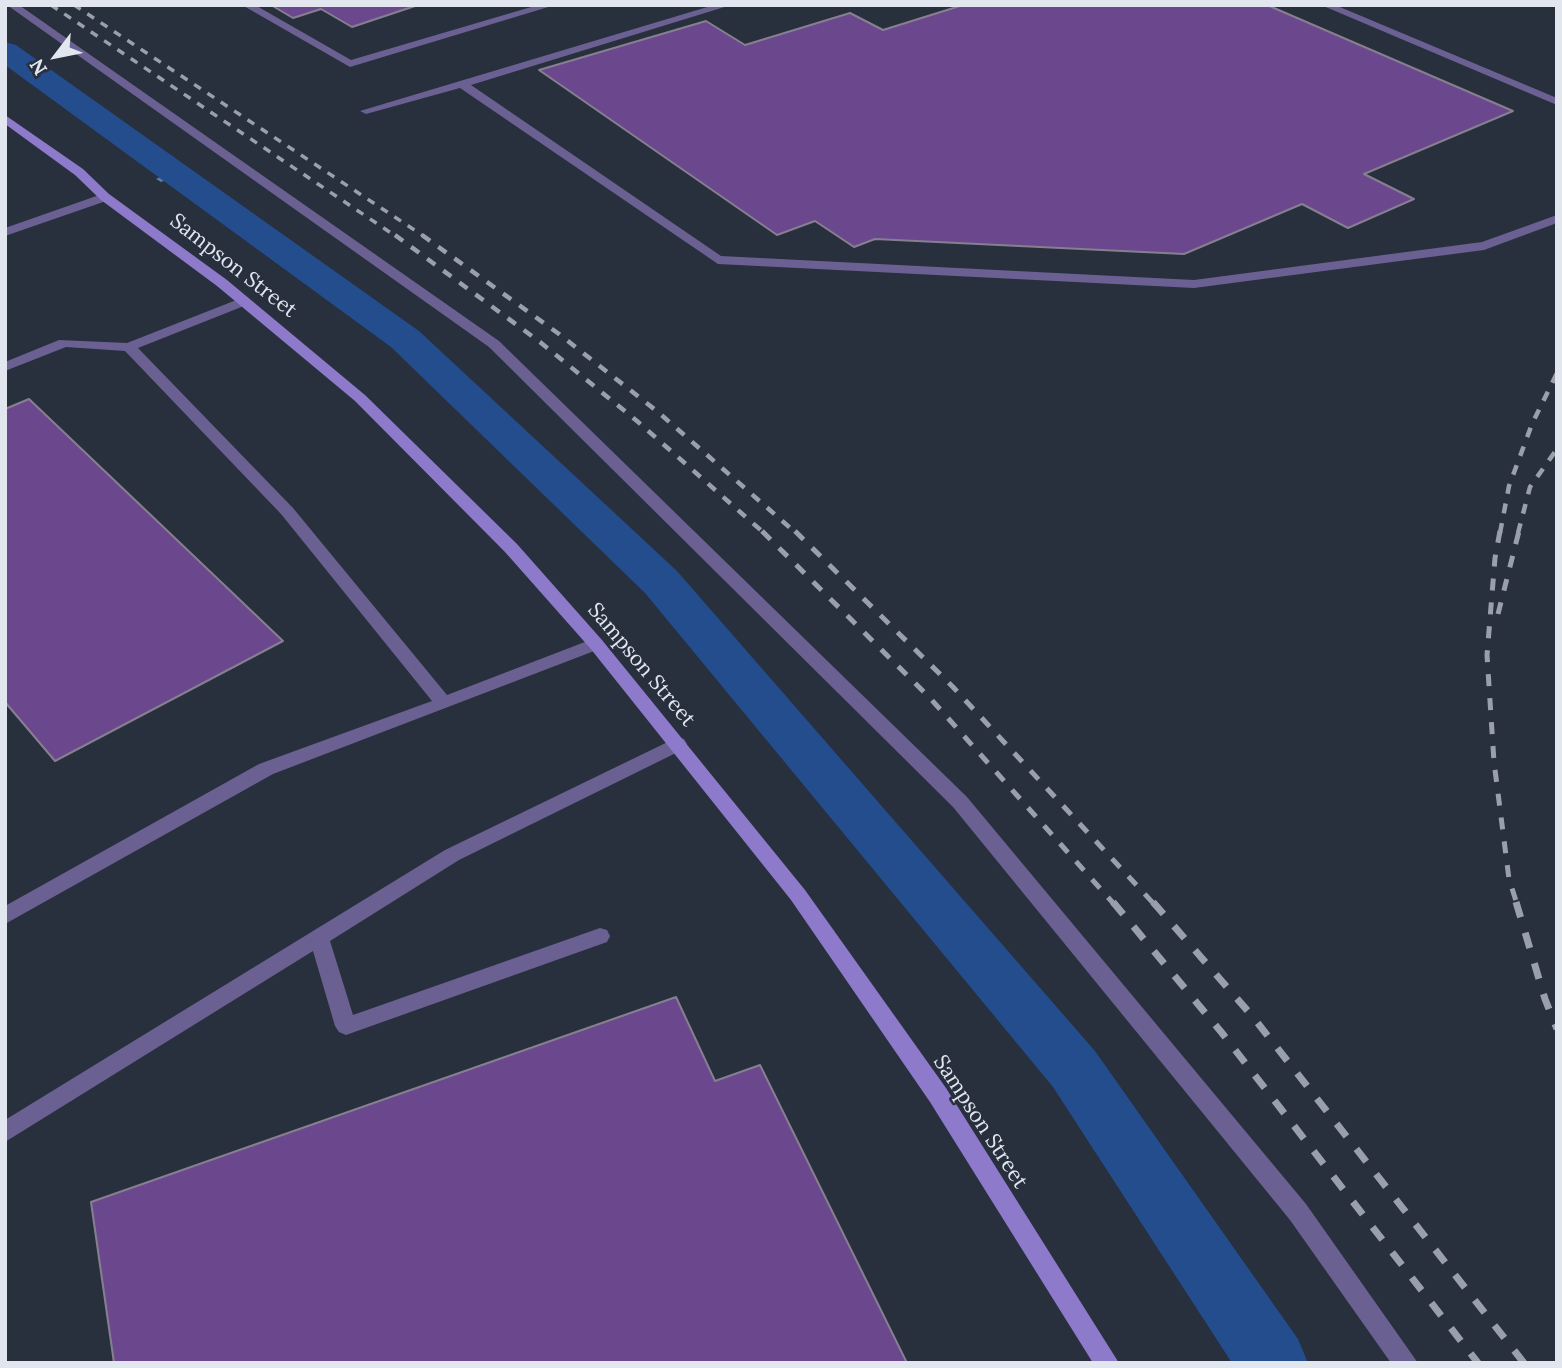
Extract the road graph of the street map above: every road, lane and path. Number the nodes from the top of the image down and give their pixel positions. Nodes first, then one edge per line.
1 (12, 5) edge
2 (247, 5) edge
3 (550, 5) edge
4 (726, 5) edge
5 (1326, 5) edge
6 (462, 84) junction
7 (1557, 102) edge
8 (366, 111) dead end
9 (5, 118) edge
10 (105, 197) junction
11 (1557, 219) edge
12 (5, 232) edge
13 (244, 301) junction
14 (129, 347) junction
15 (5, 367) edge
16 (596, 644) junction
17 (444, 704) junction
18 (678, 744) junction
19 (5, 916) edge
20 (600, 936) dead end
21 (319, 937) junction
22 (5, 1132) edge
23 (1107, 1363) edge
24 (1406, 1363) edge

1 - 24 street
2 - 3 street
4 - 6 street
5 - 7 street
6 - 8 street
6 - 11 street
9 - 10 street, Sampson Street
10 - 12 street
10 - 13 street, Sampson Street
13 - 14 street
13 - 16 street, Sampson Street
14 - 15 street
14 - 17 street
16 - 17 street
16 - 18 street, Sampson Street
17 - 19 street
18 - 21 street
18 - 23 street, Sampson Street
20 - 21 street
21 - 22 street

